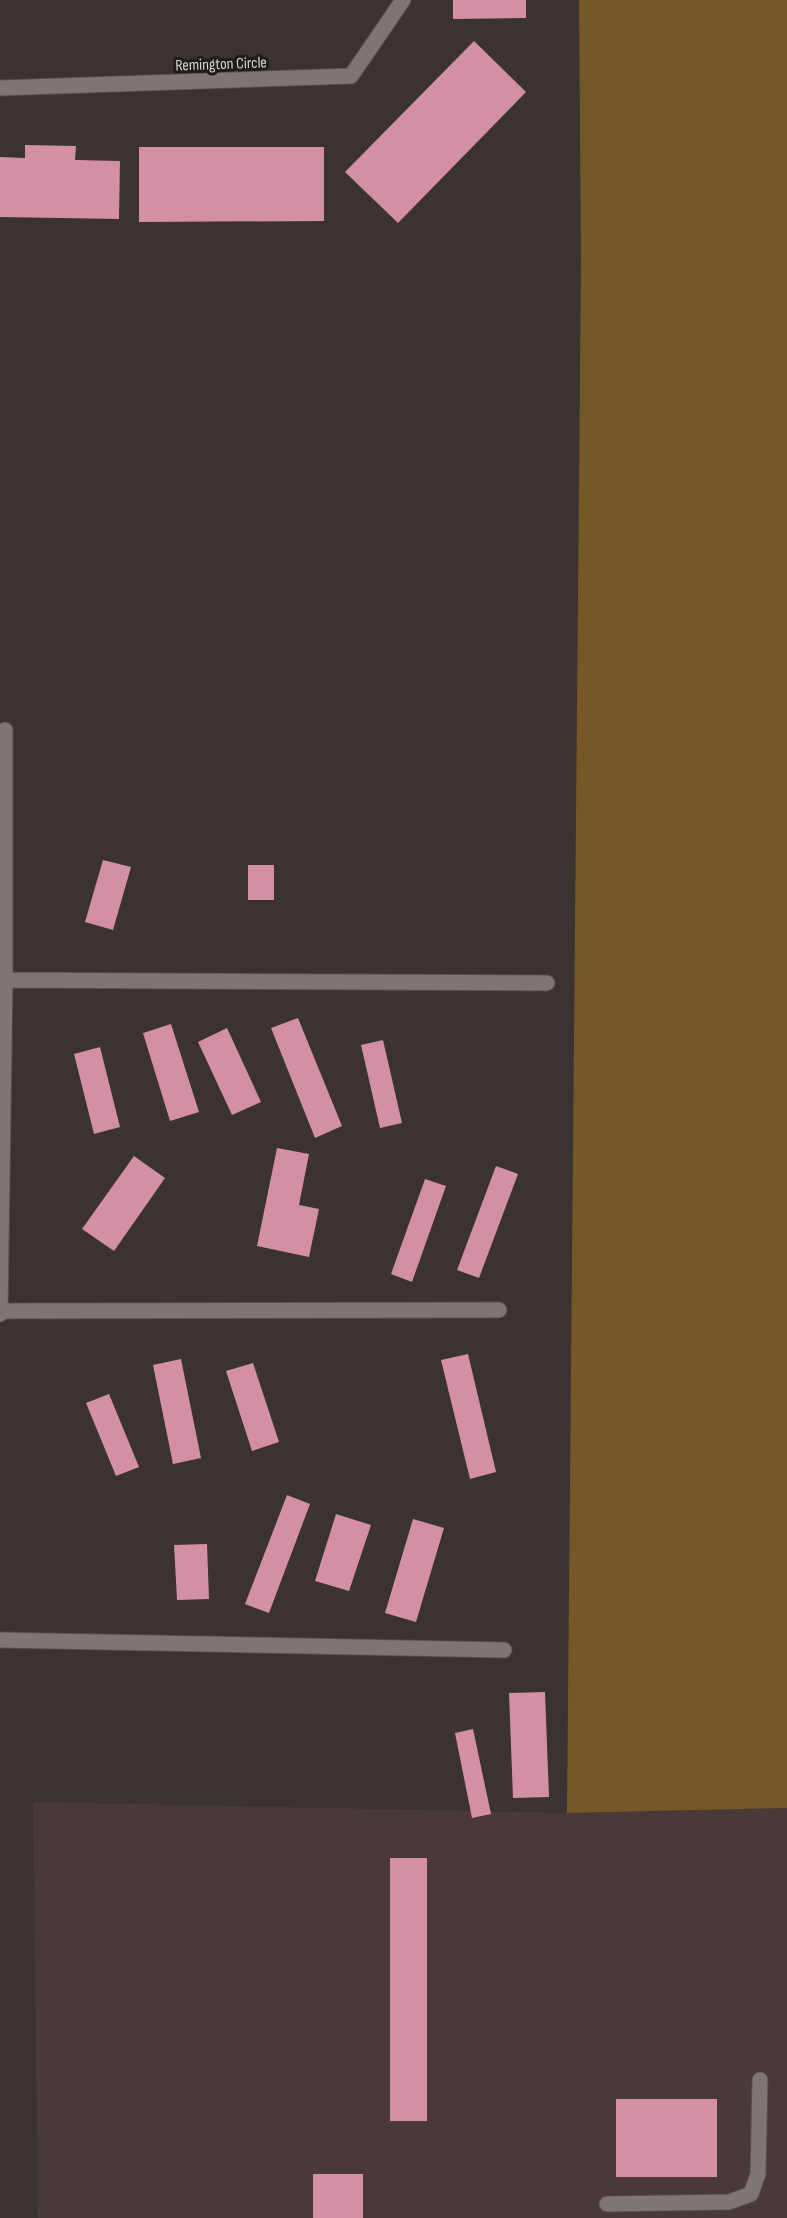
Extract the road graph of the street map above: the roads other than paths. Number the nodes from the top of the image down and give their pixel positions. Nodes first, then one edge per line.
1 (403, 0) edge
2 (0, 88) edge
3 (5, 730) dead end
4 (5, 980) junction
5 (547, 983) dead end
6 (499, 1310) dead end
7 (0, 1313) edge
8 (0, 1640) edge
9 (504, 1650) dead end
10 (759, 2080) dead end
11 (608, 2204) dead end
12 (729, 2210) edge

1 - 2 street, Remington Circle
3 - 4 street
4 - 5 street
4 - 7 street
6 - 7 street
8 - 9 street
10 - 12 street
11 - 12 street

